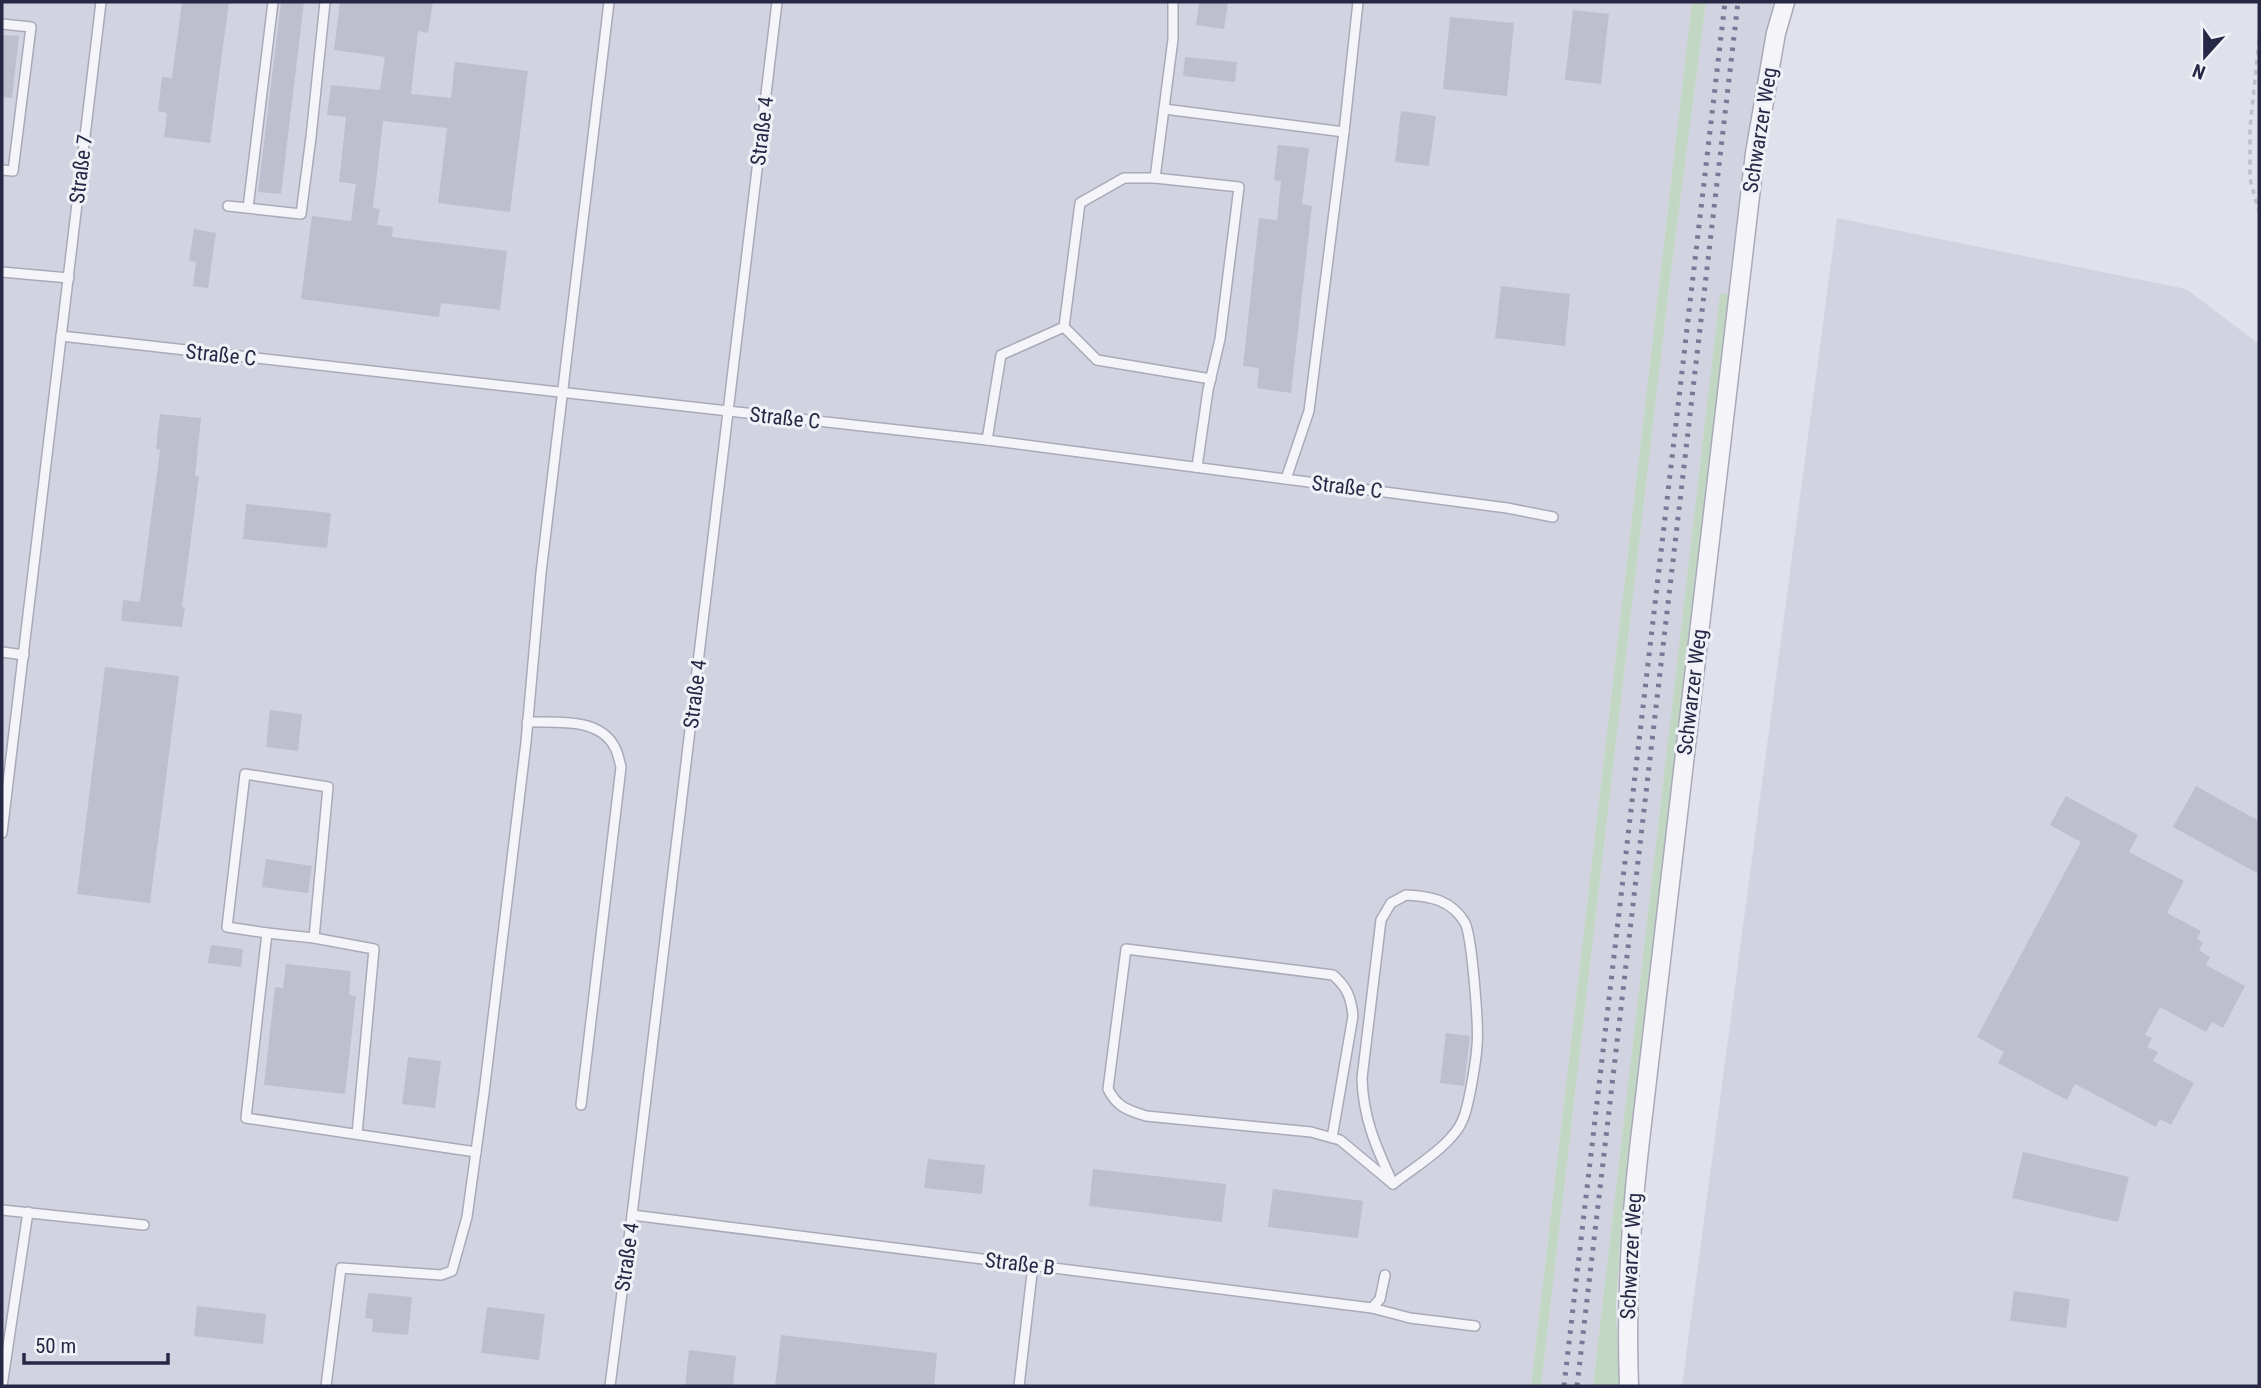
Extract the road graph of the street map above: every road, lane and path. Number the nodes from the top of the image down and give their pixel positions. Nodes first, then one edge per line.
1 (100, 2) edge
2 (273, 2) edge
3 (325, 2) edge
4 (609, 2) edge
5 (777, 2) edge
6 (1173, 2) edge
7 (1358, 2) edge
8 (1785, 2) edge
9 (2, 24) edge
10 (2259, 40) edge
11 (1164, 110) junction
12 (1344, 132) junction
13 (2, 170) edge
14 (1155, 178) junction
15 (228, 206) dead end
16 (248, 208) junction
17 (2259, 212) edge
18 (2, 272) edge
19 (69, 278) junction
20 (1064, 327) junction
21 (61, 336) junction
22 (1211, 379) junction
23 (563, 393) junction
24 (729, 411) junction
25 (987, 440) junction
26 (1197, 467) junction
27 (1286, 479) junction
28 (1553, 517) dead end
29 (2, 652) edge
30 (24, 654) junction
31 (527, 722) junction
32 (2, 833) edge
33 (267, 933) junction
34 (314, 938) junction
35 (581, 1105) dead end
36 (357, 1134) junction
37 (1332, 1138) junction
38 (476, 1153) junction
39 (1393, 1184) junction
40 (2, 1210) edge
41 (28, 1212) junction
42 (632, 1215) junction
43 (144, 1225) dead end
44 (1033, 1265) junction
45 (1385, 1275) dead end
46 (1372, 1308) junction
47 (1475, 1326) dead end
48 (2, 1386) edge
49 (326, 1386) edge
50 (610, 1386) edge
51 (1019, 1386) edge
52 (1629, 1386) edge

1 - 19 lane, Straße 7
2 - 16 lane
3 - 16 lane
4 - 23 lane
5 - 24 lane, Straße 4
6 - 11 lane
7 - 12 lane
8 - 52 street, Schwarzer Weg
9 - 13 lane
10 - 17 path
11 - 12 lane
11 - 14 lane
12 - 27 lane
14 - 20 lane
14 - 22 lane
15 - 16 lane
18 - 19 lane
19 - 21 lane, Straße 7
20 - 22 lane
20 - 25 lane
21 - 23 lane, Straße C
21 - 30 lane, Straße 7
22 - 26 lane
23 - 24 lane, Straße C
23 - 31 lane
24 - 25 lane, Straße C
24 - 42 lane, Straße 4
25 - 26 lane, Straße C
26 - 27 lane, Straße C
27 - 28 lane, Straße C
29 - 30 lane
30 - 32 lane, Straße 7
31 - 35 lane
31 - 38 lane
33 - 34 lane
33 - 34 lane
33 - 36 lane
34 - 36 lane
36 - 38 lane
37 - 37 lane
37 - 39 lane
38 - 49 lane
39 - 39 lane
40 - 41 lane
41 - 43 lane
41 - 48 lane
42 - 44 lane, Straße B
42 - 50 lane, Straße 4
44 - 46 lane, Straße B
44 - 51 lane
45 - 46 lane
46 - 47 lane, Straße B

